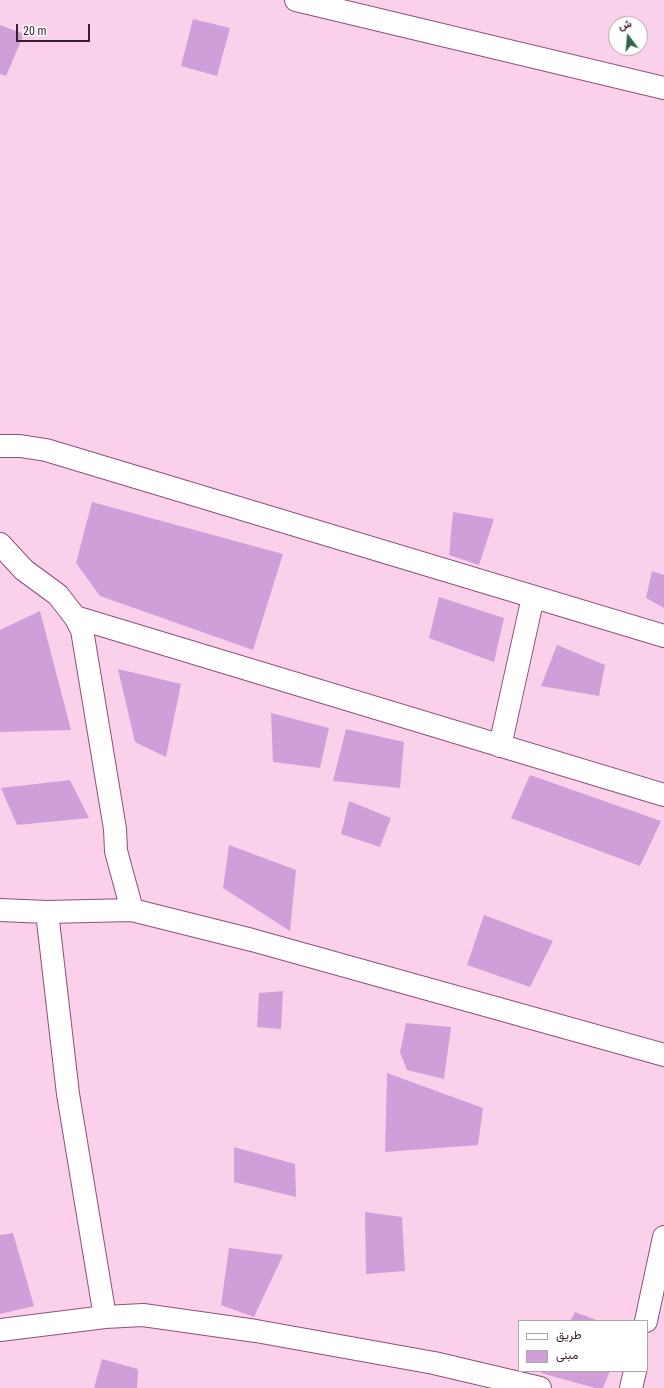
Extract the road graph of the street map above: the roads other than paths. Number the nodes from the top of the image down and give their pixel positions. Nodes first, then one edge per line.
1 (296, 0) edge
2 (664, 88) edge
3 (0, 446) edge
4 (0, 544) edge
5 (533, 597) junction
6 (75, 617) junction
7 (664, 636) edge
8 (500, 746) junction
9 (664, 795) edge
10 (0, 910) edge
11 (132, 910) junction
12 (47, 912) junction
13 (664, 1055) edge
14 (664, 1237) edge
15 (105, 1317) junction
16 (646, 1320) edge
17 (0, 1330) edge
18 (635, 1372) edge
19 (540, 1388) edge
20 (631, 1388) edge

1 - 2 street
3 - 5 street
4 - 6 street
5 - 7 street
5 - 8 street
6 - 8 street
6 - 11 street
8 - 9 street
10 - 12 street
11 - 12 street
11 - 13 street
12 - 15 street
14 - 16 street
15 - 17 street
15 - 19 street
18 - 20 street

